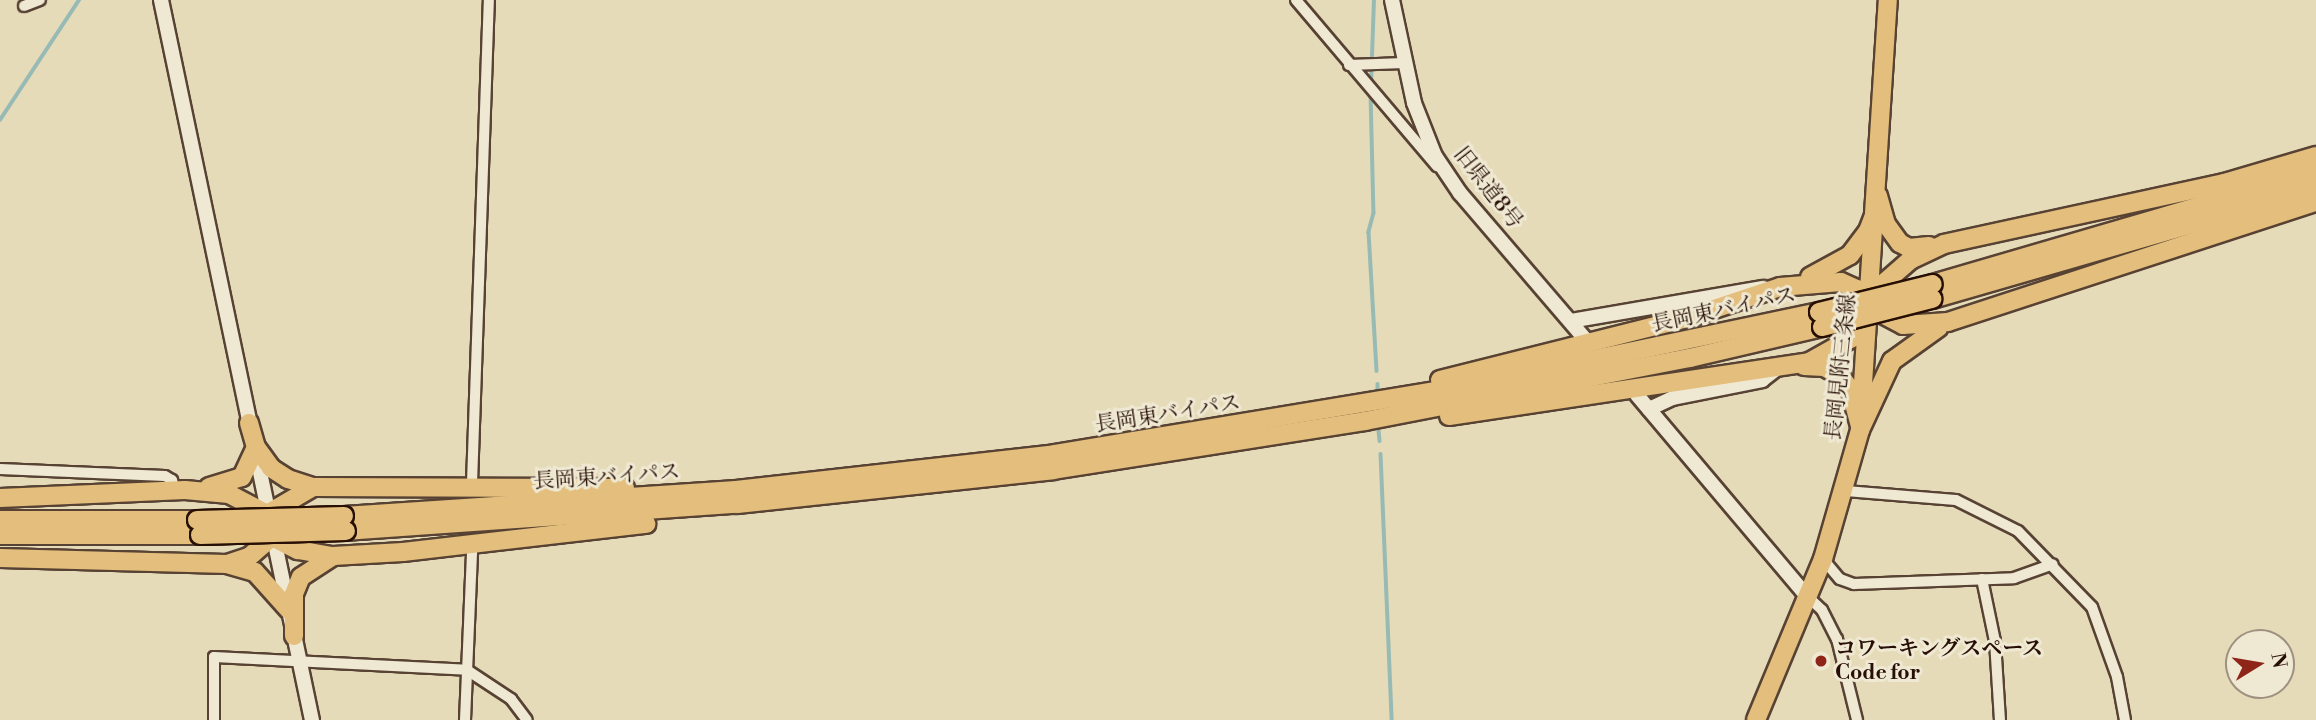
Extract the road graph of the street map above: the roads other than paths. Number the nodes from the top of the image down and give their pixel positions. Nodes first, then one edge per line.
1 (40, 0) edge
2 (161, 0) edge
3 (489, 0) edge
4 (1297, 0) edge
5 (1392, 0) edge
6 (1888, 0) edge
7 (24, 6) dead end
8 (1404, 63) junction
9 (1349, 65) junction
10 (2316, 156) edge
11 (2316, 172) edge
12 (2316, 188) edge
13 (1460, 193) junction
14 (1877, 202) junction
15 (2316, 202) edge
16 (1944, 244) junction
17 (1777, 288) junction
18 (1933, 292) junction
19 (1871, 306) junction
20 (1821, 320) junction
21 (1571, 321) junction
22 (1948, 322) junction
23 (1585, 339) dead end
24 (1784, 367) junction
25 (1637, 395) dead end
26 (1381, 402) junction
27 (1650, 409) junction
28 (1366, 421) junction
29 (249, 423) junction
30 (1860, 430) junction
31 (254, 451) junction
32 (0, 469) edge
33 (922, 471) junction
34 (472, 483) dead end
35 (313, 486) junction
36 (885, 489) junction
37 (180, 490) junction
38 (1846, 491) junction
39 (0, 498) edge
40 (267, 514) junction
41 (0, 520) edge
42 (345, 523) junction
43 (198, 527) junction
44 (0, 535) edge
45 (272, 537) junction
46 (472, 550) dead end
47 (333, 556) junction
48 (0, 558) edge
49 (1823, 559) junction
50 (227, 564) junction
51 (2053, 564) junction
52 (1982, 579) junction
53 (1808, 597) junction
54 (289, 610) junction
55 (293, 636) junction
56 (299, 662) junction
57 (467, 670) junction
58 (214, 720) edge
59 (312, 720) edge
60 (465, 720) edge
61 (527, 720) edge
62 (1756, 720) edge
63 (1857, 720) edge
64 (2000, 720) edge
65 (2125, 720) edge

1 - 7 street
2 - 29 street
3 - 34 street
4 - 9 street
5 - 8 street, 旧県道8号
6 - 14 main road, 長岡見附三条線
8 - 9 street
8 - 13 street, 旧県道8号
9 - 13 street
10 - 16 main road
11 - 18 main road, 長岡東バイパス
12 - 18 main road, 長岡東バイパス
13 - 21 street, 旧県道8号
14 - 16 main road
14 - 17 main road
14 - 19 main road, 長岡見附三条線
15 - 22 main road
16 - 19 main road
17 - 19 main road
17 - 21 street
17 - 26 main road
18 - 20 main road, 長岡東バイパス, bridge
19 - 22 main road
19 - 24 main road
19 - 30 main road, 長岡見附三条線
20 - 26 main road, 長岡東バイパス
20 - 28 main road, 長岡東バイパス
21 - 23 street, 旧県道8号
22 - 30 main road
24 - 27 street
24 - 28 main road
24 - 30 main road
25 - 27 street
26 - 33 main road, 長岡東バイパス
27 - 53 street
28 - 36 main road, 長岡東バイパス
29 - 31 street
29 - 35 main road
30 - 38 main road, 長岡見附三条線
31 - 37 main road
31 - 40 street
32 - 37 street
33 - 35 main road
33 - 42 main road, 長岡東バイパス
35 - 40 main road
36 - 42 main road, 長岡東バイパス
36 - 47 main road
37 - 39 main road
37 - 40 main road
38 - 49 main road, 長岡見附三条線
38 - 51 street
40 - 45 street
41 - 43 main road, 長岡東バイパス
42 - 43 main road, 長岡東バイパス, bridge
43 - 44 main road, 長岡東バイパス
45 - 47 main road
45 - 50 main road
45 - 54 street
46 - 57 street
47 - 55 main road
48 - 50 main road
49 - 52 street
49 - 53 main road, 長岡見附三条線
50 - 54 main road
51 - 52 street
51 - 65 street
52 - 64 street
53 - 62 main road, 長岡見附三条線
53 - 63 street
54 - 55 street
55 - 56 street
56 - 57 street
56 - 58 street
56 - 59 street
57 - 60 street
57 - 61 street

